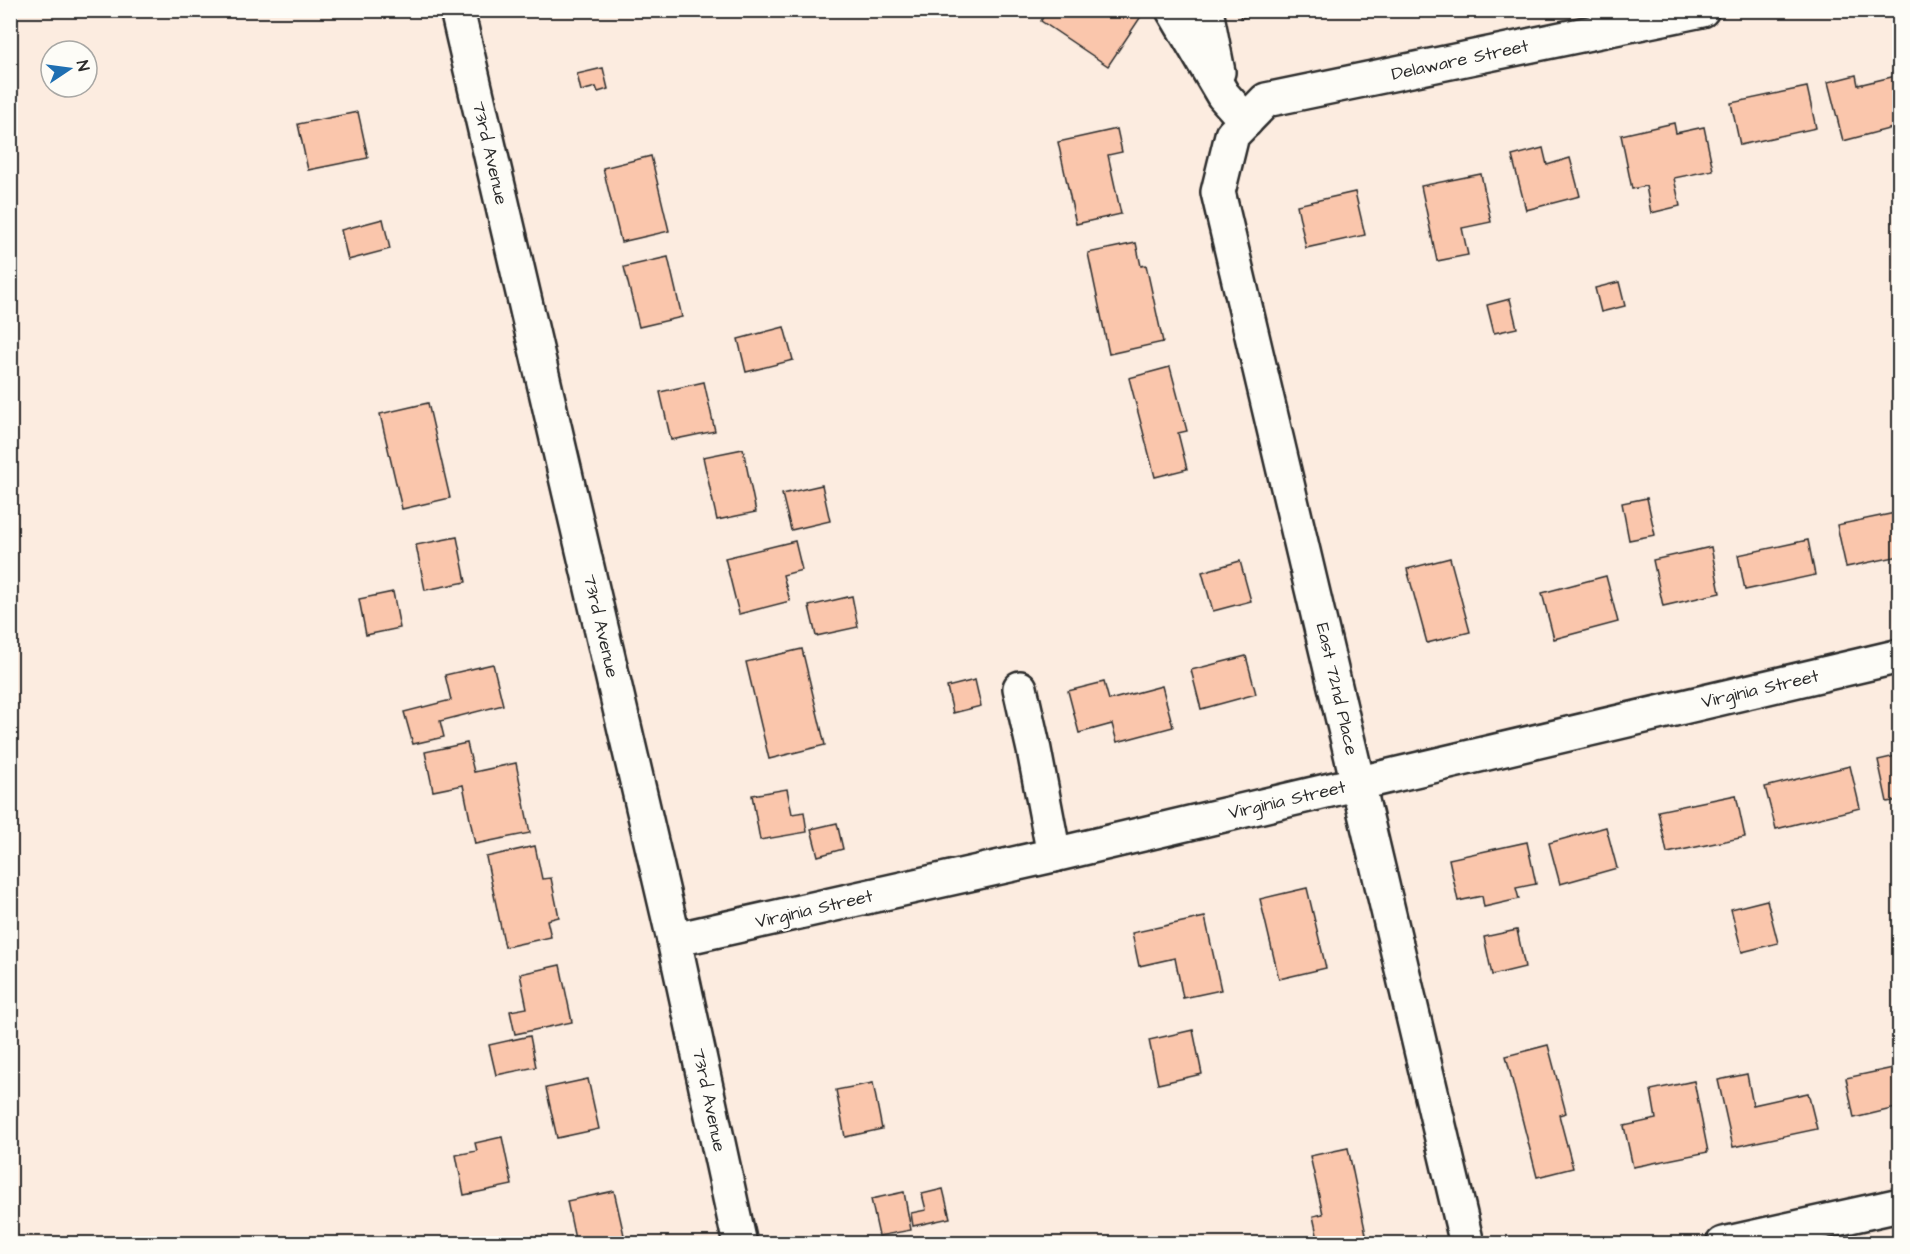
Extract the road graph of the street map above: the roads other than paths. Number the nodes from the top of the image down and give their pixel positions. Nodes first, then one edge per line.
1 (457, 10) edge
2 (1173, 10) edge
3 (1206, 10) edge
4 (1702, 10) edge
5 (1223, 95) junction
6 (1239, 128) junction
7 (1899, 656) edge
8 (1020, 688) dead end
9 (1359, 783) junction
10 (1054, 855) junction
11 (674, 940) junction
12 (1899, 1205) edge
13 (740, 1244) edge
14 (1467, 1244) edge
15 (1723, 1244) edge

1 - 11 street, 73rd Avenue
2 - 5 street
3 - 5 street
4 - 6 street, Delaware Street
5 - 6 street
6 - 9 street, East 72nd Place
7 - 9 street, Virginia Street
8 - 10 street
9 - 10 street, Virginia Street
9 - 14 street, East 72nd Place
10 - 11 street, Virginia Street
11 - 13 street, 73rd Avenue
12 - 15 street

